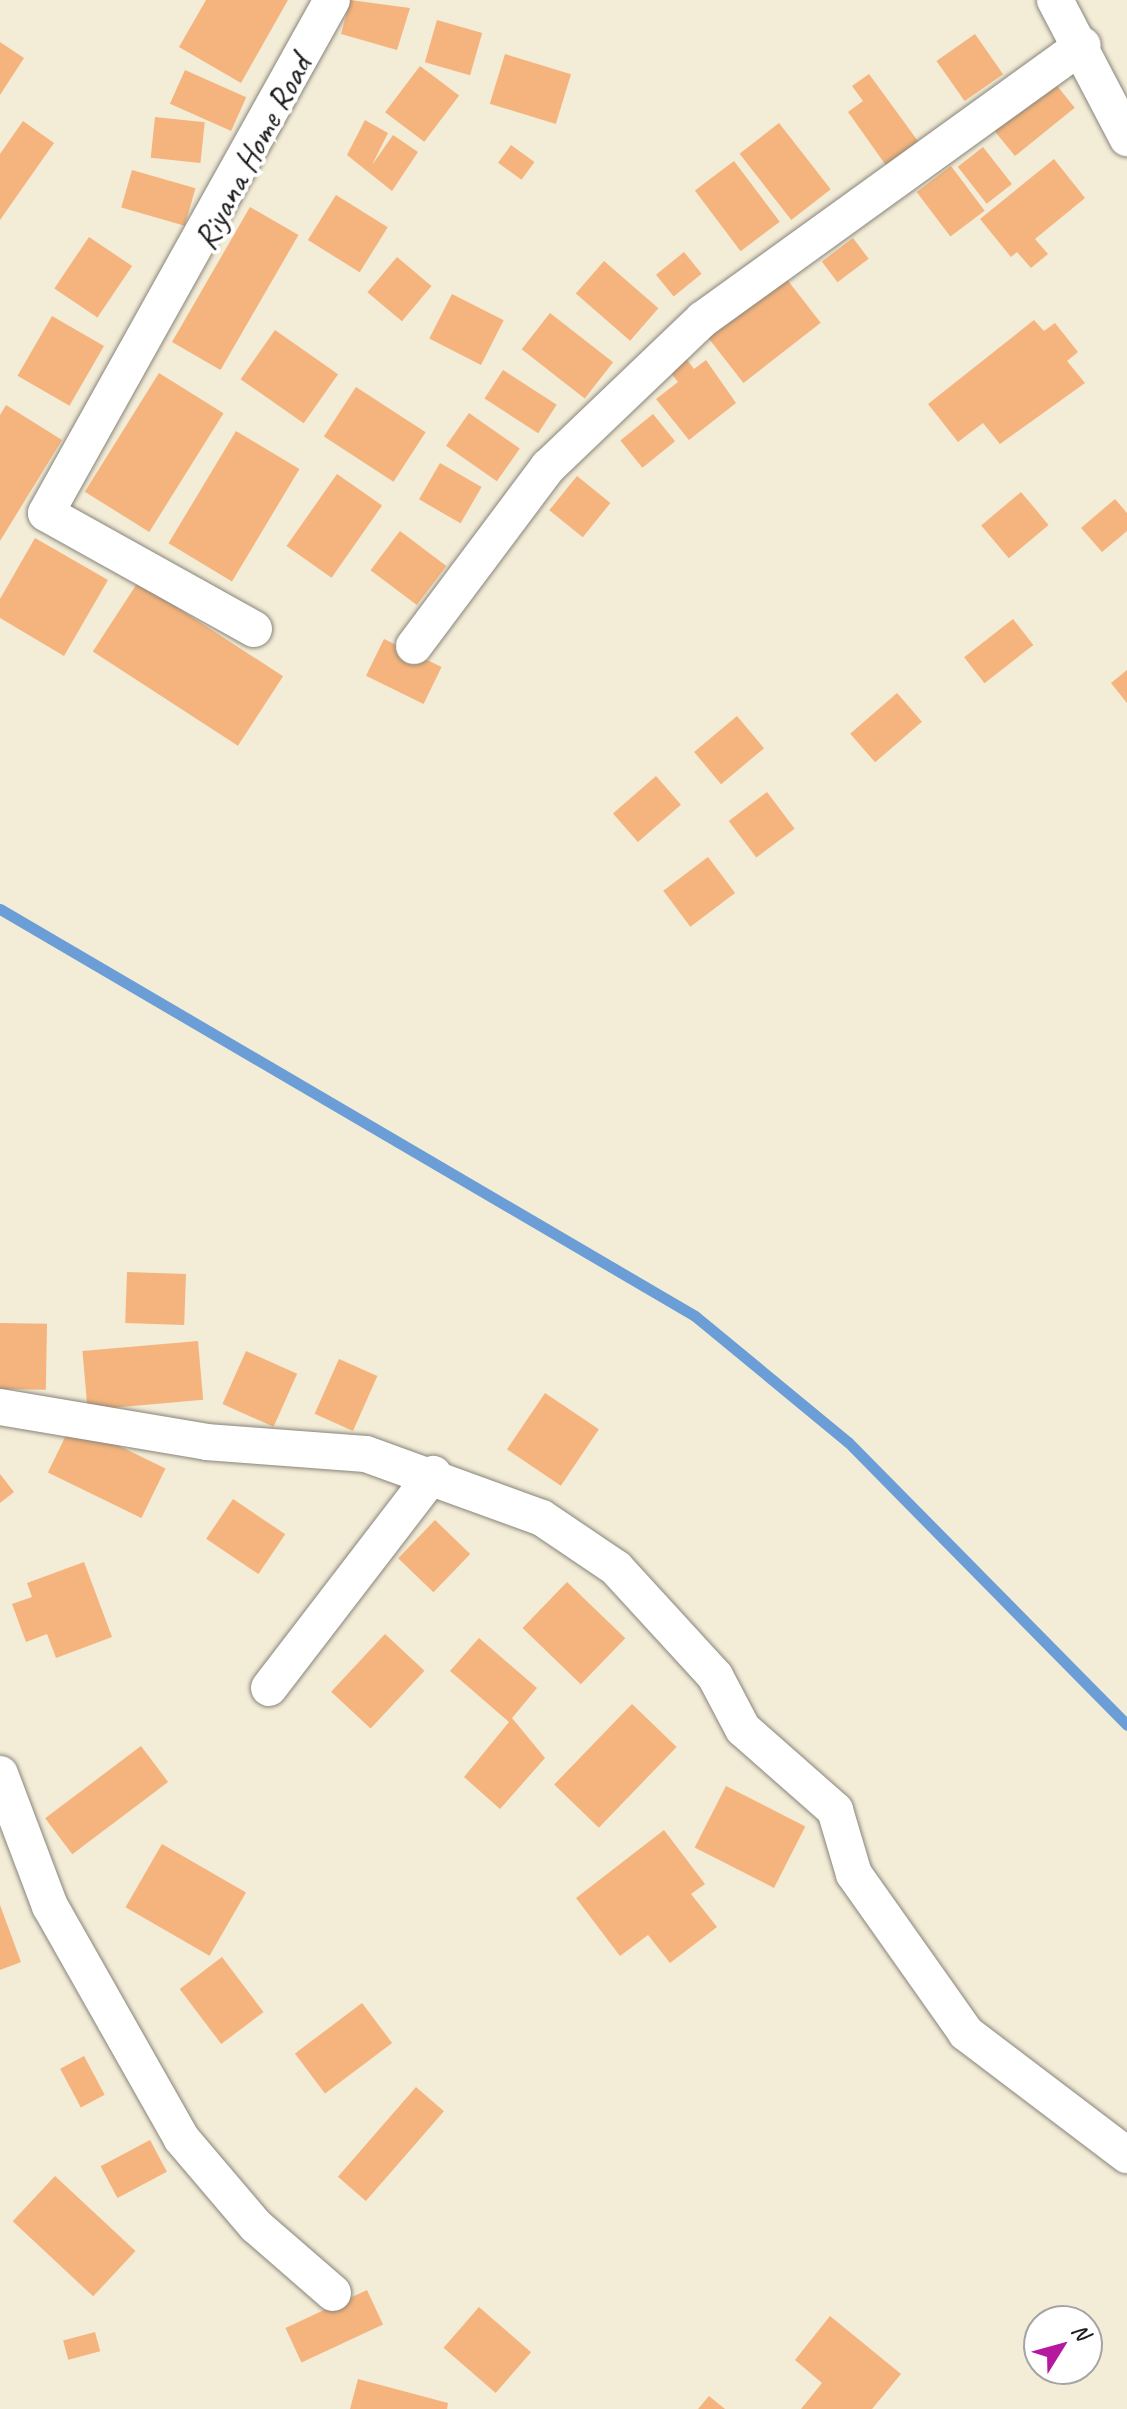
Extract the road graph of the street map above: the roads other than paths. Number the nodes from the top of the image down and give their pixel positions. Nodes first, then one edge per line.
1 (332, 0) edge
2 (1055, 0) edge
3 (1083, 45) junction
4 (1127, 138) edge
5 (254, 629) dead end
6 (414, 646) dead end
7 (0, 1407) edge
8 (433, 1474) junction
9 (269, 1688) dead end
10 (0, 1774) edge
11 (1127, 2155) edge
12 (333, 2293) dead end

1 - 5 street, Riyana Home Road
2 - 3 street
3 - 4 street
3 - 6 street
7 - 8 street
8 - 9 street
8 - 11 street
10 - 12 street

